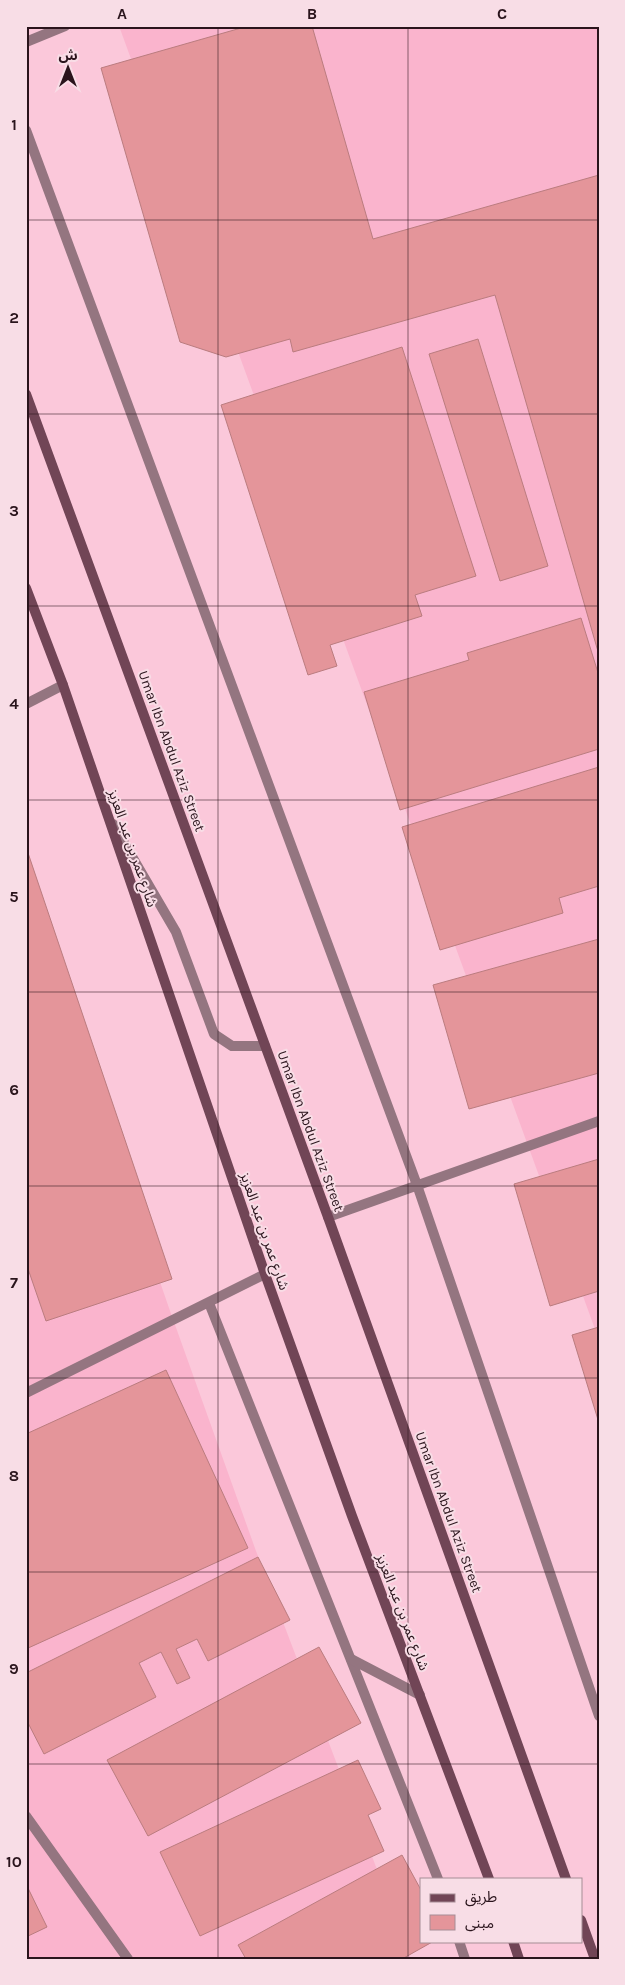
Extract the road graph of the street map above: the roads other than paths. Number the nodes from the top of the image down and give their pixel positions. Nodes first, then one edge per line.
1 (65, 26) edge
2 (26, 42) edge
3 (26, 130) edge
4 (26, 394) edge
5 (26, 588) edge
6 (62, 686) junction
7 (26, 704) edge
8 (105, 810) junction
9 (265, 1046) junction
10 (599, 1121) edge
11 (418, 1185) junction
12 (328, 1217) junction
13 (265, 1274) junction
14 (209, 1302) junction
15 (26, 1393) edge
16 (351, 1659) junction
17 (420, 1695) junction
18 (599, 1716) edge
19 (26, 1816) edge
20 (438, 1878) edge
21 (489, 1878) edge
22 (566, 1878) edge
23 (582, 1923) edge
24 (459, 1942) edge
25 (513, 1942) edge
26 (127, 1958) edge
27 (465, 1959) edge
28 (519, 1959) edge
29 (595, 1959) edge

1 - 2 street
3 - 11 street
4 - 9 main road, Umar Ibn Abdul Aziz Street
5 - 6 main road, شارع عمر بن عبد العزيز
6 - 7 street
6 - 8 main road, شارع عمر بن عبد العزيز
8 - 9 street
8 - 13 main road, شارع عمر بن عبد العزيز
9 - 12 main road, Umar Ibn Abdul Aziz Street
10 - 11 street
11 - 12 street
11 - 18 street
12 - 22 main road, Umar Ibn Abdul Aziz Street
13 - 14 street
13 - 17 main road, شارع عمر بن عبد العزيز
14 - 15 street
14 - 16 street
16 - 17 street
16 - 20 street
17 - 21 main road, شارع عمر بن عبد العزيز
19 - 26 street
23 - 29 main road
24 - 27 street
25 - 28 main road

